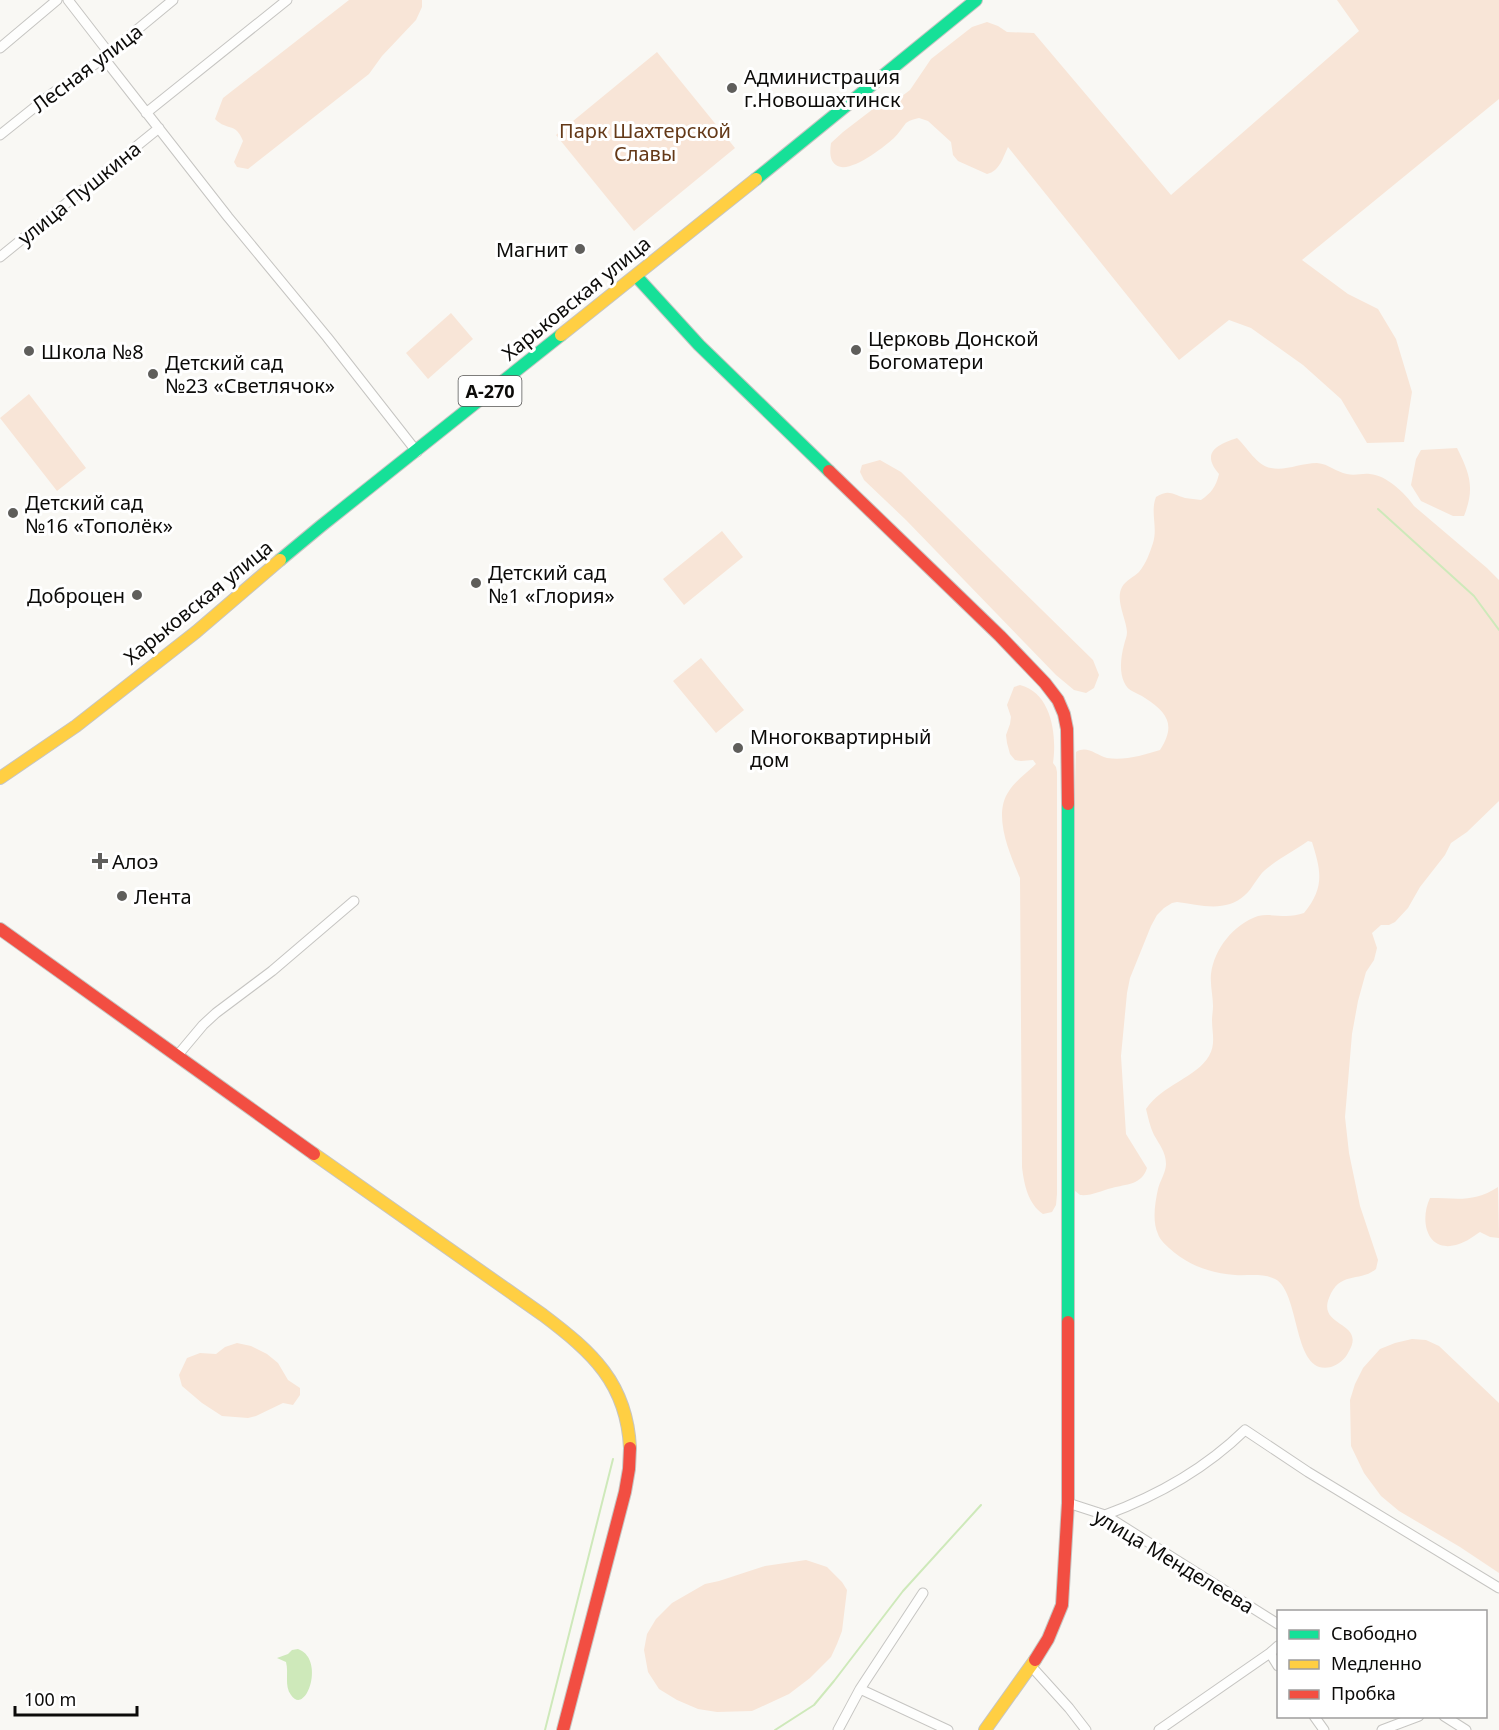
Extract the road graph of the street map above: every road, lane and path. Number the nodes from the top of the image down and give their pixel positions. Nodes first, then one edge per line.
1 (57, 0) edge
2 (68, 0) edge
3 (173, 0) edge
4 (287, 0) edge
5 (976, 0) edge
6 (960, 5) edge
7 (0, 48) edge
8 (106, 55) junction
9 (146, 113) junction
10 (159, 128) junction
11 (0, 135) edge
12 (0, 257) edge
13 (636, 276) junction
14 (417, 452) junction
15 (0, 777) edge
16 (354, 901) dead end
17 (0, 929) edge
18 (177, 1056) junction
19 (1068, 1503) junction
20 (1105, 1515) junction
21 (1499, 1588) edge
22 (923, 1593) dead end
23 (1277, 1623) edge
24 (1277, 1647) edge
25 (1270, 1653) junction
26 (1277, 1664) edge
27 (1031, 1666) junction
28 (860, 1689) junction
29 (1414, 1718) edge
30 (1447, 1718) edge
31 (563, 1730) edge
32 (838, 1730) edge
33 (948, 1730) edge
34 (985, 1730) edge
35 (1086, 1730) edge
36 (1159, 1730) edge
37 (1382, 1730) edge
38 (1466, 1730) edge

1 - 7 street
2 - 8 street
3 - 8 street, Лесная улица
4 - 9 street, улица Пушкина
5 - 6 main road, Харьковская улица / А-270
6 - 13 main road, Харьковская улица / А-270
8 - 9 street
8 - 11 street, Лесная улица
9 - 10 street
10 - 12 street, улица Пушкина
10 - 14 street
13 - 14 main road, Харьковская улица / А-270
13 - 19 main road
14 - 15 main road, Харьковская улица / А-270
16 - 18 street
17 - 18 main road
18 - 31 main road
19 - 20 street, улица Менделеева
19 - 27 main road
20 - 21 street
20 - 23 street, улица Менделеева
22 - 28 street
24 - 25 street
25 - 26 street
25 - 36 street
27 - 34 main road
27 - 35 street
28 - 32 street
28 - 33 street
29 - 37 street
30 - 38 street

